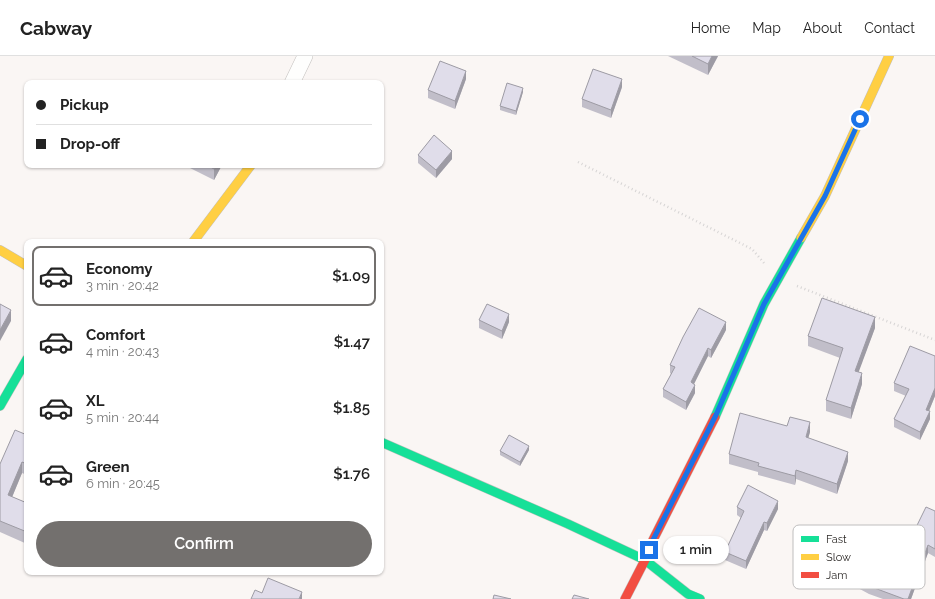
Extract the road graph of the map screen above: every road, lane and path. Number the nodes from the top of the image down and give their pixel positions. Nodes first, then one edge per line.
1 (305, 56) edge
2 (889, 56) edge
3 (293, 80) edge
4 (578, 162) dead end
5 (249, 168) edge
6 (195, 239) edge
7 (0, 250) edge
8 (24, 264) edge
9 (778, 279) junction
10 (935, 340) edge
11 (24, 364) edge
12 (0, 406) edge
13 (384, 443) edge
14 (645, 560) junction
15 (625, 599) edge
16 (700, 599) edge

1 - 3 street
2 - 9 street
4 - 9 path
5 - 6 street
7 - 8 street
9 - 10 path
9 - 14 street
11 - 12 street
13 - 14 street
14 - 15 street
14 - 16 street

